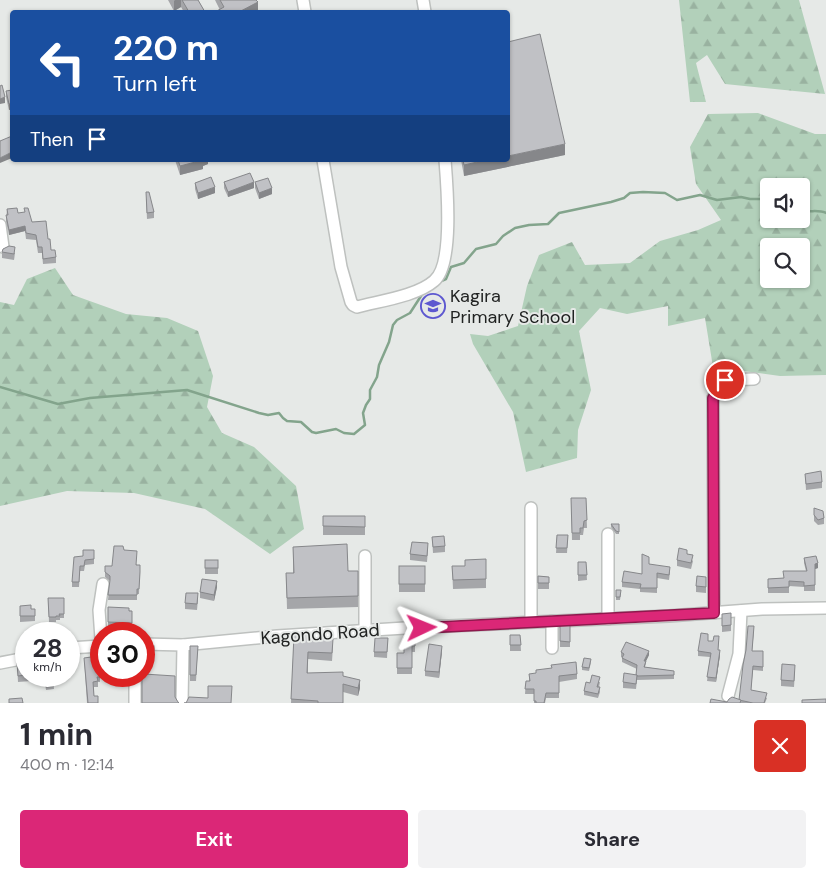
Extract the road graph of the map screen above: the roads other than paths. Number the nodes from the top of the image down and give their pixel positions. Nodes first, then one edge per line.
1 (323, 162) edge
2 (445, 162) edge
3 (0, 225) edge
4 (3, 247) edge
5 (754, 379) dead end
6 (531, 508) dead end
7 (608, 534) dead end
8 (365, 556) dead end
9 (103, 584) dead end
10 (826, 608) edge
11 (741, 611) junction
12 (714, 613) junction
13 (608, 619) junction
14 (552, 621) junction
15 (100, 622) edge
16 (531, 622) junction
17 (365, 631) junction
18 (155, 644) edge
19 (182, 645) junction
20 (552, 648) dead end
21 (15, 661) edge
22 (1, 664) edge
23 (135, 687) edge
24 (728, 696) dead end
25 (135, 703) edge
26 (182, 703) edge

1 - 2 street
3 - 4 street
5 - 12 street
6 - 16 street
7 - 13 street
8 - 17 street
9 - 15 street
10 - 11 street, Kagondo Road
11 - 12 street, Kagondo Road
11 - 24 street
12 - 13 street, Kagondo Road
13 - 14 street, Kagondo Road
14 - 16 street, Kagondo Road
14 - 20 street
16 - 17 street, Kagondo Road
17 - 19 street, Kagondo Road
18 - 19 street, Kagondo Road
19 - 26 street
21 - 22 street
23 - 25 street

